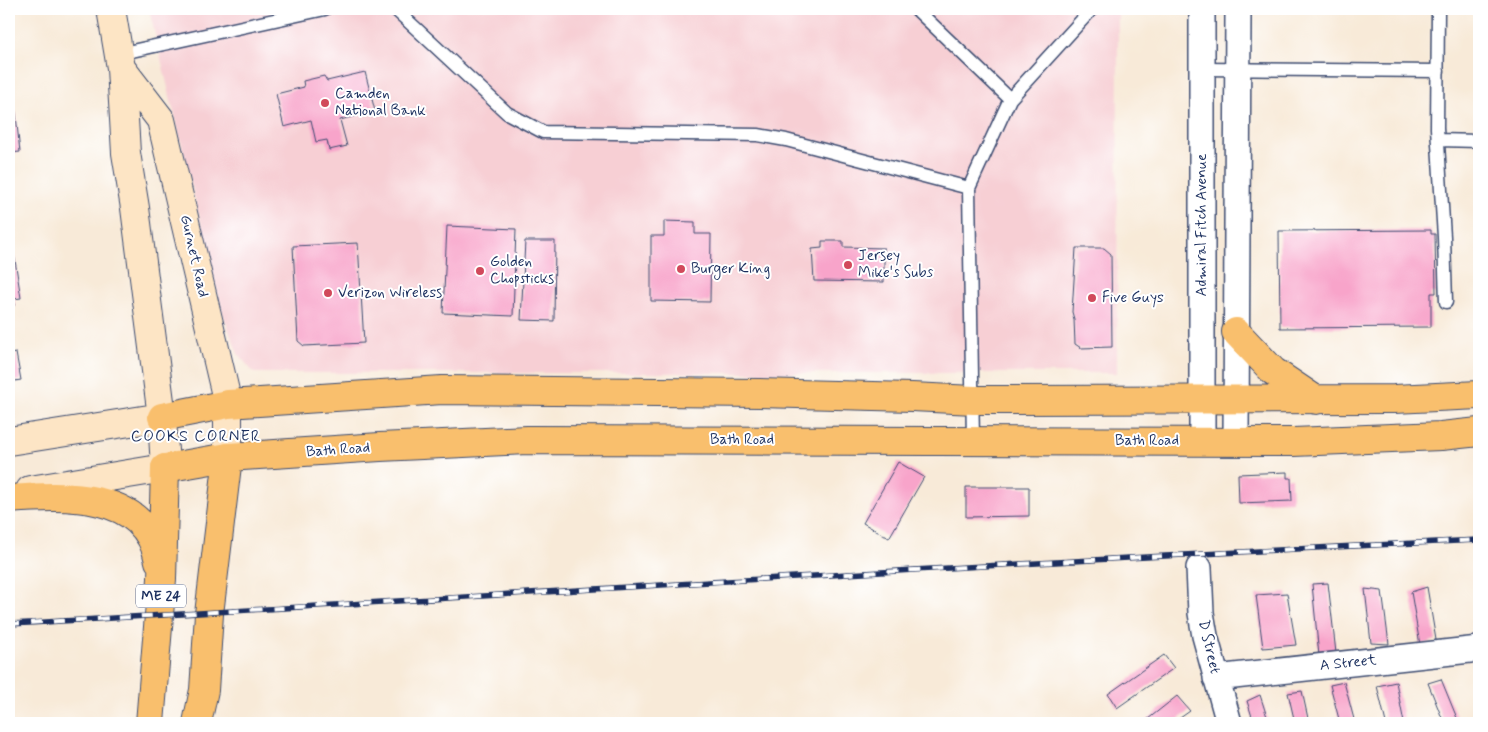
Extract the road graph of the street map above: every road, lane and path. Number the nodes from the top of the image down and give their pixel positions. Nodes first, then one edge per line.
1 (111, 9) edge
2 (325, 9) edge
3 (395, 9) edge
4 (916, 9) edge
5 (1092, 9) edge
6 (1202, 9) edge
7 (1238, 9) edge
8 (1438, 9) edge
9 (120, 61) junction
10 (1202, 69) junction
11 (1238, 70) junction
12 (1438, 71) junction
13 (1010, 99) junction
14 (1438, 140) junction
15 (1479, 141) edge
16 (969, 188) junction
17 (1446, 302) dead end
18 (1236, 332) junction
19 (1479, 395) edge
20 (1202, 399) junction
21 (974, 400) junction
22 (1236, 400) junction
23 (1316, 400) junction
24 (228, 404) junction
25 (162, 417) junction
26 (1479, 432) edge
27 (9, 440) edge
28 (973, 440) junction
29 (1202, 441) junction
30 (1236, 441) junction
31 (228, 457) junction
32 (165, 468) junction
33 (9, 494) edge
34 (9, 499) edge
35 (1199, 568) dead end
36 (162, 579) junction
37 (1479, 649) edge
38 (1216, 678) junction
39 (204, 690) junction
40 (150, 723) edge
41 (197, 723) edge
42 (206, 723) edge
43 (1229, 723) edge

1 - 9 main road, Gurnet Road / ME 24
2 - 9 lane
3 - 16 lane
4 - 13 lane
5 - 13 lane
6 - 10 street, Admiral Fitch Avenue
7 - 11 street
8 - 12 lane
9 - 24 main road, Gurnet Road / ME 24
9 - 25 main road, Gurnet Road / ME 24
10 - 11 lane
10 - 20 street, Admiral Fitch Avenue
11 - 12 lane
11 - 18 street
12 - 14 lane
13 - 16 lane
14 - 15 lane
14 - 17 lane
16 - 21 lane
18 - 22 street
18 - 23 main road
19 - 23 main road
20 - 21 main road
20 - 22 main road
20 - 29 street, Admiral Fitch Avenue
21 - 24 main road
21 - 28 lane
22 - 23 main road
22 - 30 street
24 - 25 main road
24 - 31 main road, Gurnet Road / ME 24
25 - 27 main road
25 - 32 main road, Gurnet Road / ME 24
26 - 30 main road, Bath Road
28 - 29 main road, Bath Road
28 - 31 main road, Bath Road
29 - 30 main road, Bath Road
31 - 32 main road, Bath Road
31 - 39 main road, ME 24
32 - 33 main road, Bath Road
32 - 36 main road, ME 24
34 - 36 main road
35 - 38 street, D Street
36 - 40 main road, ME 24
37 - 38 street, A Street
38 - 43 street, D Street
39 - 41 main road
39 - 42 main road, ME 24

